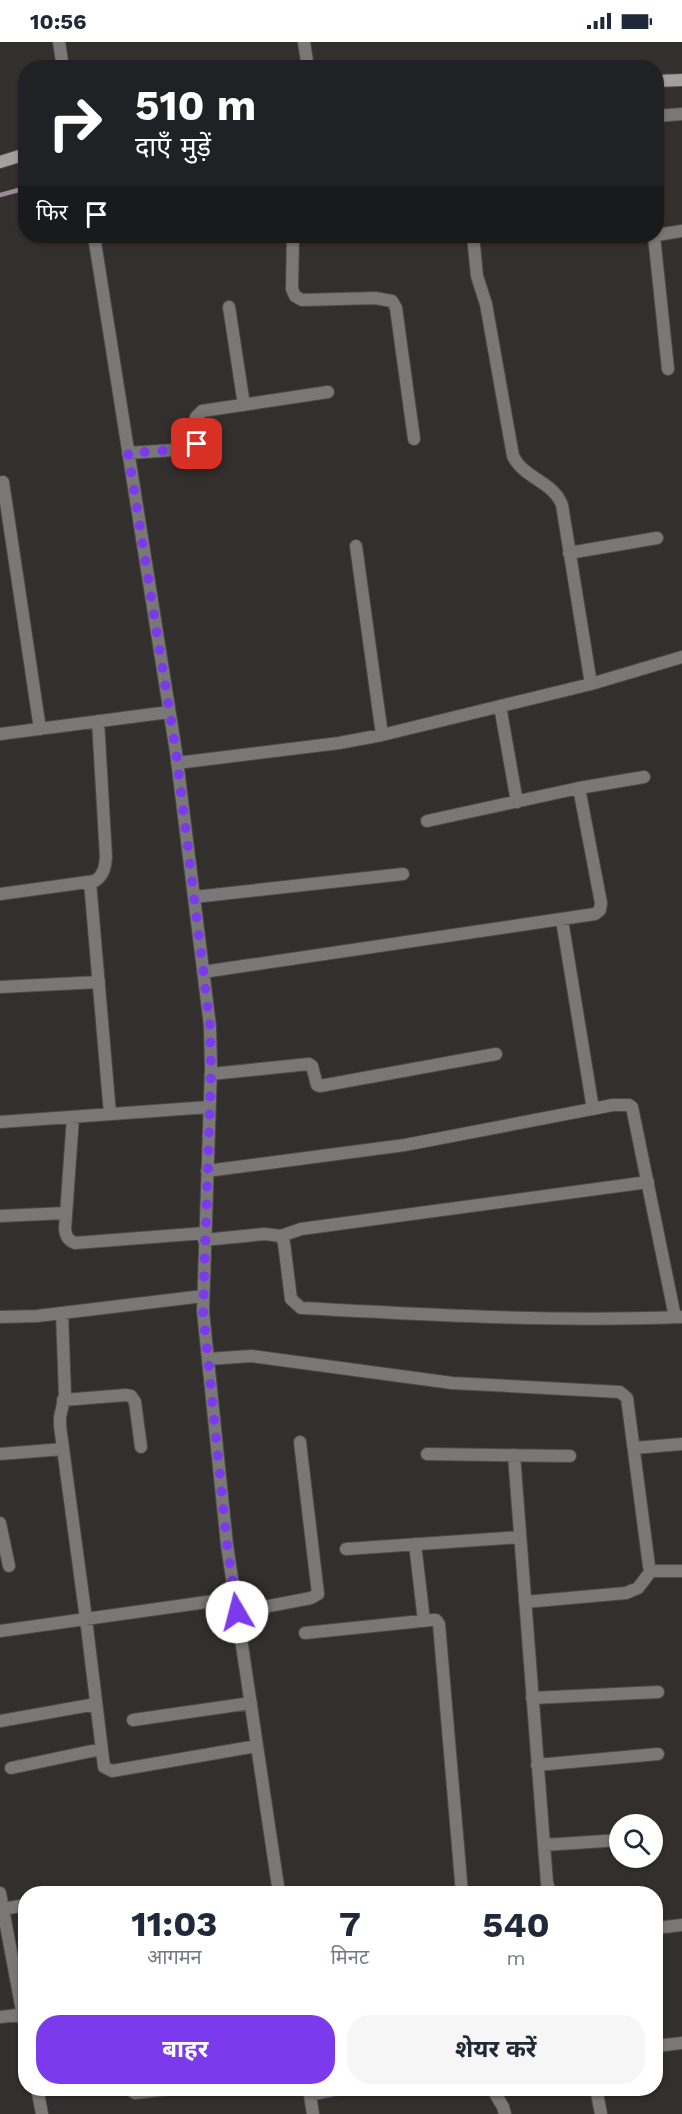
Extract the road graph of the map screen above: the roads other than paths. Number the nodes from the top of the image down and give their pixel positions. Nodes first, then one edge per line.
1 (59, 42) edge
2 (304, 42) edge
3 (62, 60) edge
4 (307, 60) edge
5 (682, 80) edge
6 (664, 81) edge
7 (682, 114) edge
8 (664, 115) edge
9 (18, 156) edge
10 (0, 162) edge
11 (682, 231) edge
12 (664, 234) edge
13 (95, 243) edge
14 (293, 243) edge
15 (474, 243) edge
16 (656, 243) edge
17 (229, 307) dead end
18 (668, 369) dead end
19 (328, 392) dead end
20 (244, 405) junction
21 (414, 439) dead end
22 (128, 453) junction
23 (3, 482) dead end
24 (657, 538) dead end
25 (356, 546) dead end
26 (569, 553) junction
27 (682, 657) edge
28 (591, 684) junction
29 (500, 706) junction
30 (169, 712) junction
31 (98, 721) junction
32 (40, 729) junction
33 (0, 734) edge
34 (382, 735) junction
35 (177, 763) junction
36 (644, 777) dead end
37 (579, 788) junction
38 (517, 801) junction
39 (427, 821) dead end
40 (403, 874) dead end
41 (90, 882) junction
42 (0, 894) edge
43 (194, 897) junction
44 (562, 920) junction
45 (203, 972) junction
46 (99, 982) junction
47 (0, 987) edge
48 (496, 1054) dead end
49 (211, 1074) junction
50 (209, 1107) junction
51 (592, 1109) junction
52 (110, 1114) junction
53 (73, 1117) junction
54 (0, 1122) edge
55 (207, 1171) junction
56 (648, 1182) junction
57 (66, 1213) junction
58 (0, 1216) edge
59 (281, 1236) junction
60 (205, 1237) junction
61 (202, 1296) junction
62 (62, 1313) junction
63 (0, 1317) edge
64 (679, 1317) edge
65 (208, 1359) junction
66 (63, 1400) junction
67 (300, 1442) dead end
68 (682, 1444) edge
69 (141, 1447) dead end
70 (634, 1448) junction
71 (63, 1449) junction
72 (0, 1454) edge
73 (427, 1454) dead end
74 (514, 1455) junction
75 (570, 1456) dead end
76 (0, 1523) edge
77 (520, 1538) junction
78 (415, 1544) junction
79 (346, 1549) dead end
80 (9, 1566) dead end
81 (651, 1571) junction
82 (682, 1571) edge
83 (235, 1598) junction
84 (525, 1602) junction
85 (237, 1612) junction
86 (86, 1619) junction
87 (423, 1621) junction
88 (0, 1631) edge
89 (305, 1633) dead end
90 (658, 1692) dead end
91 (532, 1698) junction
92 (251, 1703) junction
93 (96, 1704) junction
94 (133, 1720) dead end
95 (0, 1721) edge
96 (257, 1746) junction
97 (101, 1749) junction
98 (658, 1754) dead end
99 (537, 1765) junction
100 (11, 1768) dead end
101 (609, 1841) edge
102 (543, 1845) junction
103 (278, 1886) edge
104 (461, 1886) edge
105 (548, 1886) edge
106 (0, 1893) edge
107 (18, 1906) edge
108 (3, 1909) junction
109 (682, 1925) edge
110 (663, 1927) edge
111 (3, 1928) edge
112 (18, 1990) edge
113 (18, 2016) edge
114 (0, 2017) edge
115 (682, 2043) edge
116 (663, 2045) edge
117 (40, 2096) edge
118 (310, 2096) edge
119 (497, 2096) edge
120 (598, 2096) edge
121 (42, 2114) edge
122 (313, 2114) edge
123 (505, 2114) edge
124 (601, 2114) edge

1 - 3 street
2 - 4 street
5 - 6 street
7 - 8 street
9 - 10 street
11 - 12 street
13 - 22 street
14 - 21 street
15 - 26 street
16 - 18 street
17 - 20 street
19 - 20 street
20 - 22 street
22 - 30 street
23 - 32 street
24 - 26 street
25 - 34 street
26 - 28 street
27 - 28 street
28 - 29 street
29 - 34 street
29 - 38 street
30 - 31 street
30 - 35 street
31 - 32 street
31 - 41 street
32 - 33 street
34 - 35 street
35 - 43 street
36 - 37 street
37 - 38 street
37 - 44 street
38 - 39 street
40 - 43 street
41 - 42 street
41 - 46 street
43 - 45 street
44 - 45 street
44 - 51 street
45 - 49 street
46 - 47 street
46 - 52 street
48 - 49 street
49 - 50 street
50 - 52 street
50 - 55 street
51 - 55 street
51 - 56 street
52 - 53 street
53 - 54 street
53 - 57 street
55 - 60 street
56 - 59 street
56 - 64 street
57 - 58 street
57 - 60 street
59 - 60 street
59 - 64 street
60 - 61 street
61 - 62 street
61 - 65 street
62 - 63 street
62 - 66 street
65 - 70 street
65 - 83 street
66 - 69 street
66 - 71 street
67 - 85 street
68 - 70 street
70 - 81 street
71 - 72 street
71 - 86 street
73 - 74 street
74 - 75 street
74 - 77 street
76 - 80 street
77 - 78 street
77 - 84 street
78 - 79 street
78 - 87 street
81 - 82 street
81 - 84 street
83 - 85 street
83 - 86 street
84 - 91 street
85 - 92 street
86 - 88 street
86 - 93 street
87 - 89 street
87 - 104 street
90 - 91 street
91 - 99 street
92 - 94 street
92 - 96 street
93 - 95 street
93 - 97 street
96 - 97 street
96 - 103 street
97 - 100 street
98 - 99 street
99 - 102 street
101 - 102 street
102 - 105 street
106 - 108 street
107 - 108 street
108 - 111 street
109 - 110 street
111 - 112 street
113 - 114 street
115 - 116 street
117 - 121 street
118 - 122 street
119 - 123 street
120 - 124 street

